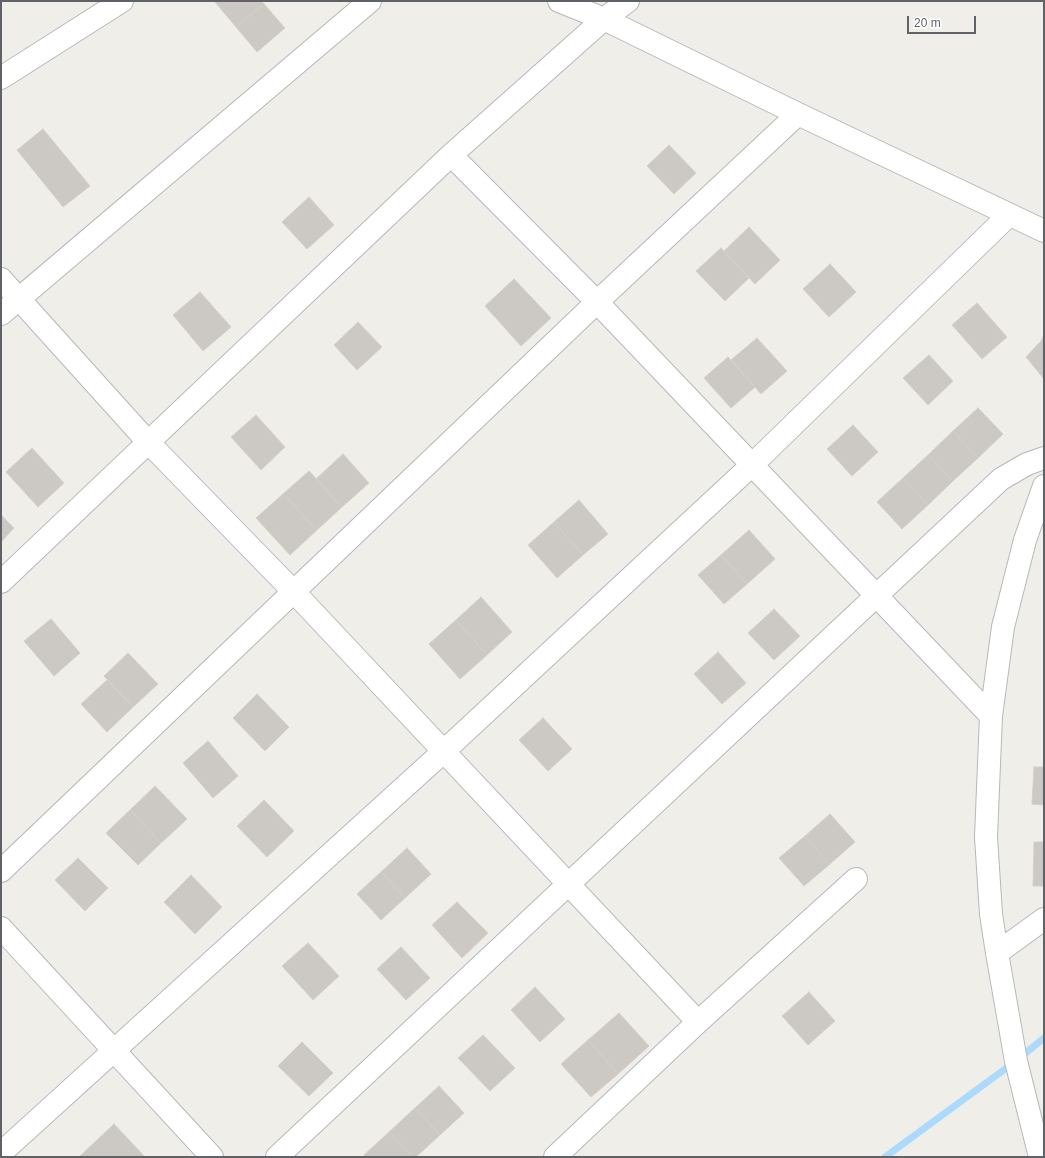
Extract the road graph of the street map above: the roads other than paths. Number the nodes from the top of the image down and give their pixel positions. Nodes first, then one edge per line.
1 (122, 1) edge
2 (370, 1) edge
3 (559, 1) edge
4 (628, 1) edge
5 (604, 19) junction
6 (1, 78) edge
7 (798, 114) junction
8 (451, 155) junction
9 (1009, 215) junction
10 (1044, 231) edge
11 (1, 278) edge
12 (19, 299) junction
13 (597, 302) junction
14 (1, 314) edge
15 (149, 443) junction
16 (1044, 458) edge
17 (753, 464) junction
18 (1044, 486) edge
19 (1, 582) edge
20 (294, 592) junction
21 (877, 597) junction
22 (991, 716) junction
23 (443, 752) junction
24 (1, 871) edge
25 (856, 879) dead end
26 (570, 884) junction
27 (1044, 919) edge
28 (1, 928) edge
29 (998, 953) junction
30 (698, 1022) junction
31 (113, 1051) junction
32 (1, 1153) edge
33 (212, 1157) edge
34 (277, 1157) edge
35 (556, 1157) edge
36 (1040, 1157) edge

1 - 6 street
2 - 12 street
3 - 5 street
4 - 5 street
5 - 7 street
5 - 8 street
7 - 9 street
7 - 13 street
8 - 13 street
8 - 15 street
9 - 10 street
9 - 17 street
11 - 12 street
12 - 14 street
12 - 15 street
13 - 17 street
13 - 20 street
15 - 19 street
15 - 20 street
16 - 21 street
17 - 21 street
17 - 23 street
18 - 22 street
20 - 23 street
20 - 24 street
21 - 22 street
21 - 26 street
22 - 29 street
23 - 26 street
23 - 31 street
25 - 30 street
26 - 30 street
26 - 34 street
27 - 29 street
28 - 31 street
29 - 36 street
30 - 35 street
31 - 32 street
31 - 33 street

